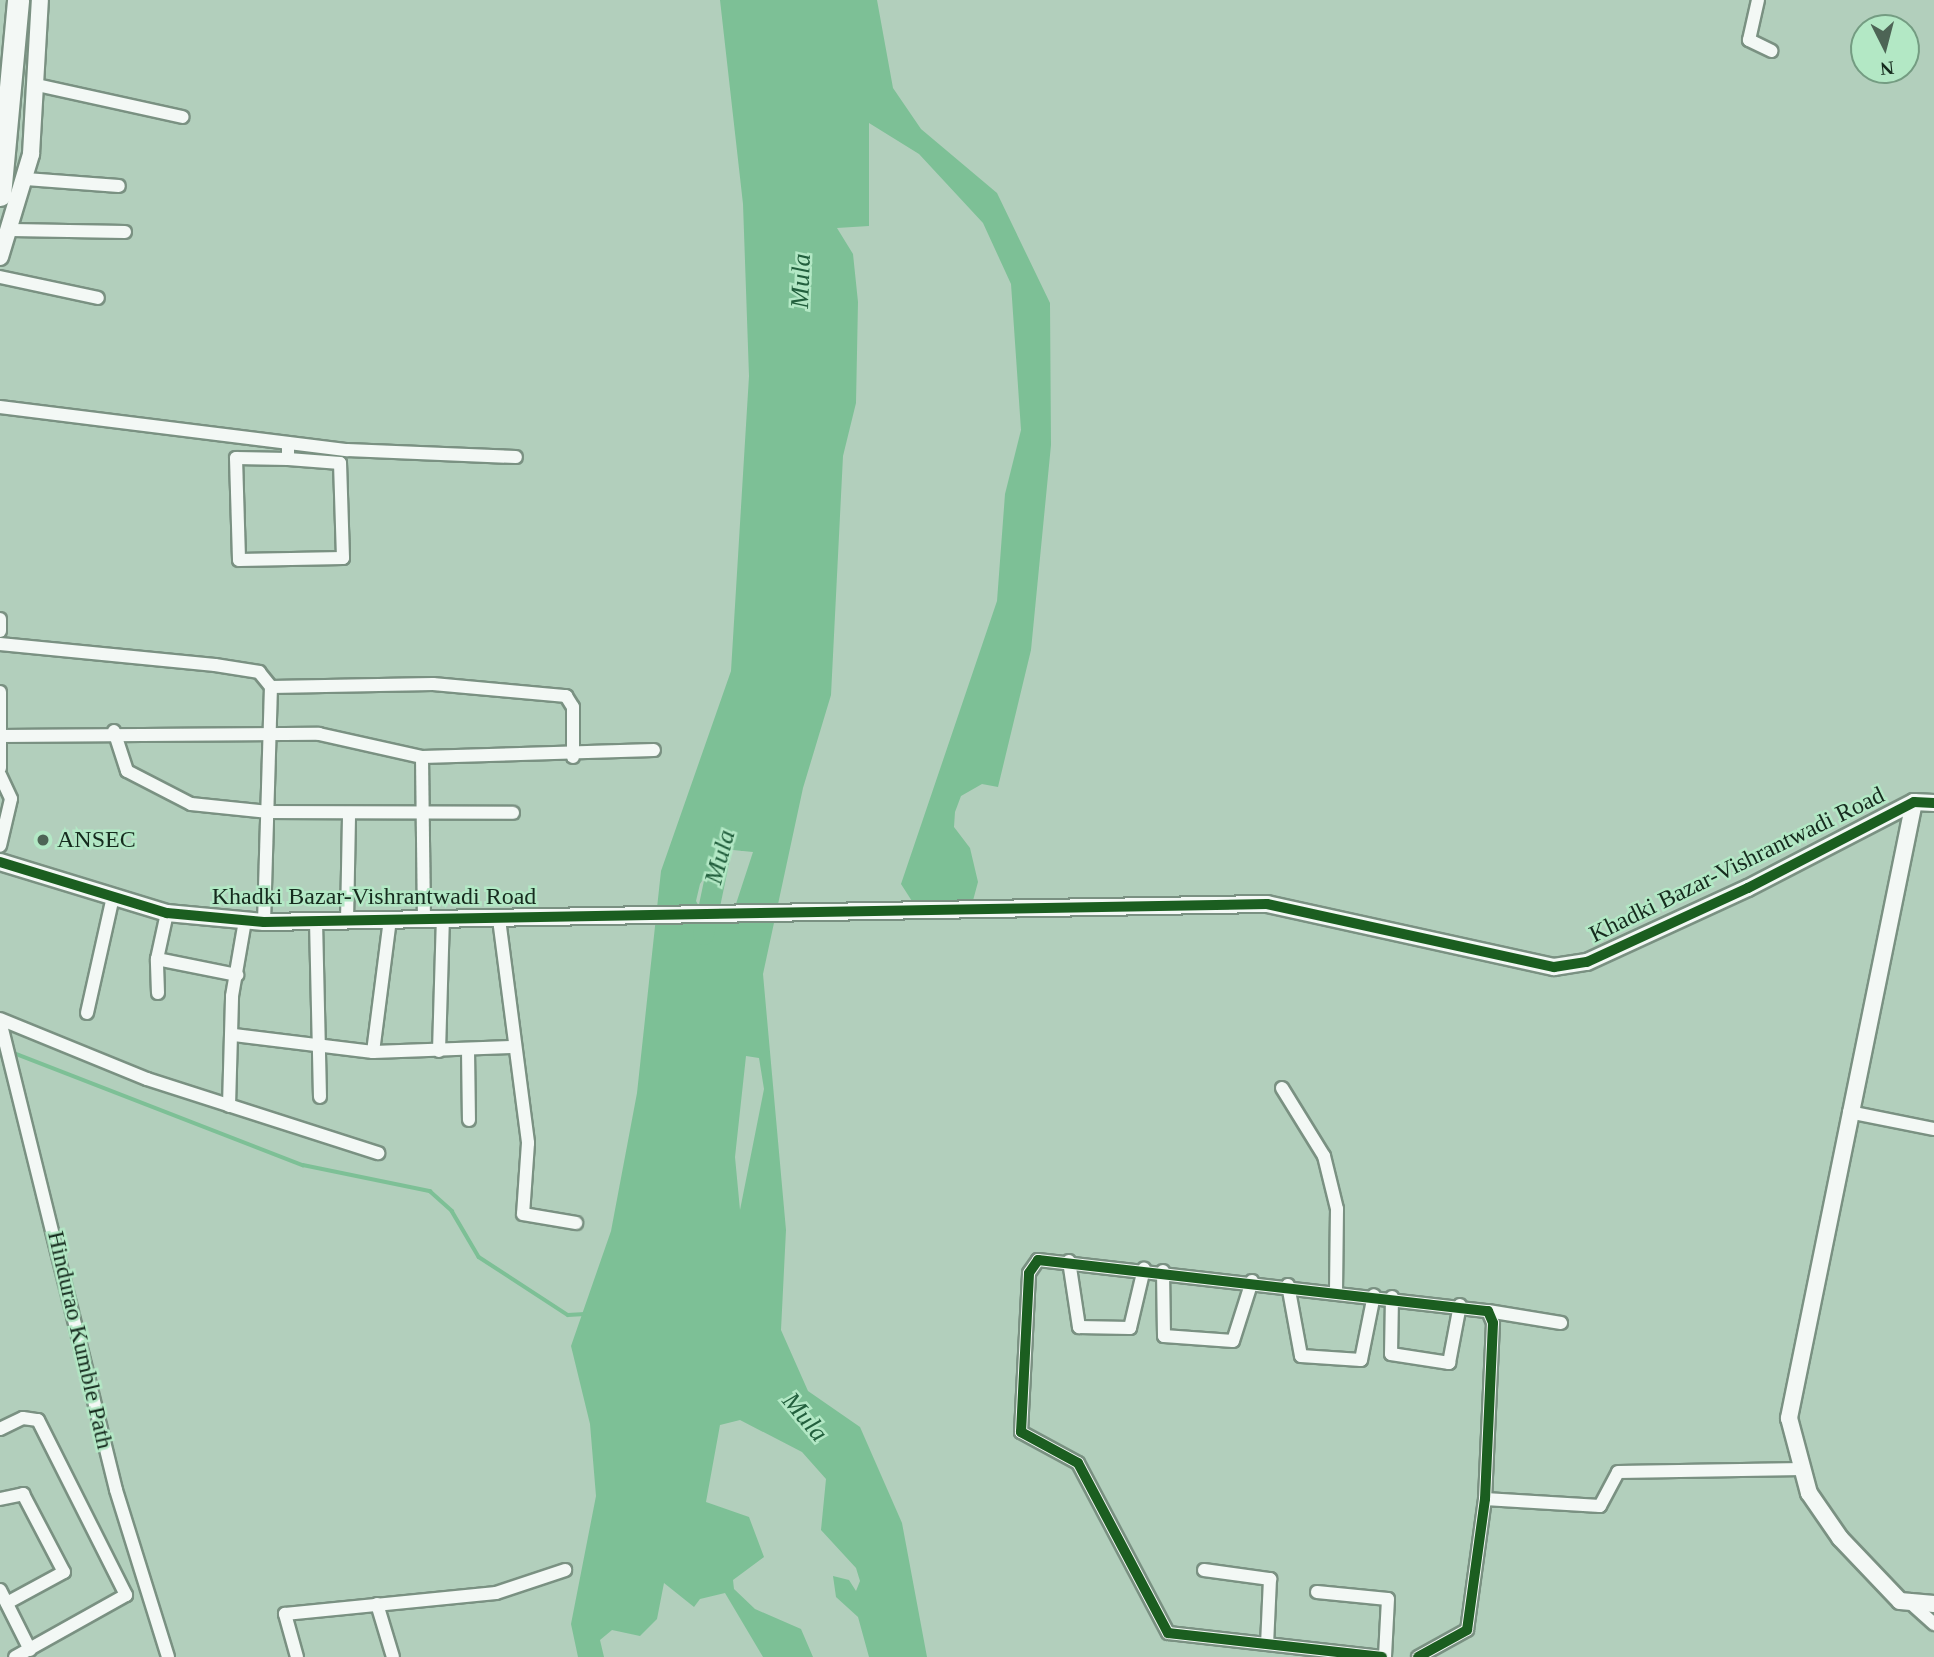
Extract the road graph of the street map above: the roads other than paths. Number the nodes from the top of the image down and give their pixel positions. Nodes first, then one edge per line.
1 (18, 0) edge
2 (40, 0) edge
3 (1758, 0) edge
4 (1772, 51) dead end
5 (37, 85) junction
6 (183, 117) dead end
7 (26, 179) junction
8 (119, 186) dead end
9 (0, 195) edge
10 (12, 230) junction
11 (125, 232) dead end
12 (0, 257) edge
13 (0, 277) edge
14 (98, 298) dead end
15 (0, 407) edge
16 (289, 443) junction
17 (516, 457) dead end
18 (288, 458) junction
19 (0, 619) edge
20 (0, 631) edge
21 (0, 644) edge
22 (271, 687) junction
23 (0, 692) edge
24 (114, 731) junction
25 (271, 732) junction
26 (1, 736) edge
27 (654, 750) dead end
28 (422, 757) junction
29 (573, 757) junction
30 (0, 768) edge
31 (0, 778) edge
32 (1914, 802) junction
33 (1934, 803) edge
34 (269, 812) junction
35 (513, 813) dead end
36 (349, 814) junction
37 (423, 815) junction
38 (0, 846) edge
39 (0, 862) edge
40 (113, 897) junction
41 (167, 913) junction
42 (443, 919) junction
43 (499, 919) junction
44 (390, 920) junction
45 (424, 920) junction
46 (245, 921) junction
47 (316, 921) junction
48 (347, 921) junction
49 (264, 922) junction
50 (157, 959) junction
51 (237, 975) junction
52 (158, 993) dead end
53 (88, 1013) dead end
54 (0, 1020) edge
55 (234, 1035) junction
56 (511, 1047) junction
57 (321, 1049) junction
58 (468, 1050) junction
59 (439, 1051) junction
60 (373, 1052) junction
61 (1282, 1088) dead end
62 (320, 1097) dead end
63 (229, 1106) junction
64 (1849, 1112) junction
65 (469, 1120) dead end
66 (1934, 1129) edge
67 (377, 1153) dead end
68 (576, 1223) dead end
69 (1069, 1261) junction
70 (1144, 1269) junction
71 (1163, 1271) junction
72 (1252, 1281) junction
73 (1288, 1285) junction
74 (1336, 1291) junction
75 (1374, 1295) junction
76 (1392, 1297) junction
77 (1460, 1305) junction
78 (1488, 1311) junction
79 (1561, 1323) dead end
80 (0, 1429) edge
81 (1803, 1469) junction
82 (0, 1499) edge
83 (1485, 1499) junction
84 (565, 1570) dead end
85 (1204, 1570) dead end
86 (0, 1590) edge
87 (1317, 1592) dead end
88 (7, 1603) junction
89 (377, 1604) junction
90 (1934, 1604) edge
91 (1914, 1606) junction
92 (1934, 1624) edge
93 (1267, 1644) junction
94 (30, 1650) junction
95 (15, 1657) edge
96 (168, 1657) edge
97 (297, 1657) edge
98 (393, 1657) edge
99 (1384, 1657) edge
100 (1418, 1657) edge

1 - 9 main road
2 - 5 street
3 - 4 street
5 - 6 street
5 - 7 street
7 - 8 street
7 - 10 street
10 - 11 street
10 - 12 street
13 - 14 street
15 - 16 street
16 - 17 street
16 - 18 street
18 - 18 street
19 - 20 street
21 - 22 street
22 - 25 street
22 - 29 street
23 - 26 street
24 - 25 street
24 - 26 street
24 - 34 street
25 - 28 street
25 - 34 street
26 - 30 street
27 - 29 street
28 - 29 street
28 - 37 street
31 - 38 street
32 - 33 street, Khadki Bazar-Vishrantwadi Road
32 - 43 street, Khadki Bazar-Vishrantwadi Road
32 - 64 street, Khadki Bazar-Vishrantwadi Road
34 - 36 street
34 - 49 street
35 - 37 street
36 - 37 street
36 - 48 street
37 - 45 street
39 - 40 street, Khadki Bazar-Vishrantwadi Road
40 - 41 street, Khadki Bazar-Vishrantwadi Road
40 - 53 street
41 - 46 street, Khadki Bazar-Vishrantwadi Road
41 - 50 street
42 - 43 street, Khadki Bazar-Vishrantwadi Road
42 - 45 street, Khadki Bazar-Vishrantwadi Road
42 - 59 street
43 - 56 street
44 - 45 street, Khadki Bazar-Vishrantwadi Road
44 - 48 street, Khadki Bazar-Vishrantwadi Road
44 - 60 street
46 - 49 street, Khadki Bazar-Vishrantwadi Road
46 - 51 street
47 - 48 street, Khadki Bazar-Vishrantwadi Road
47 - 49 street, Khadki Bazar-Vishrantwadi Road
47 - 57 street
50 - 51 street
50 - 52 street
51 - 55 street
54 - 63 street
54 - 96 street, Hindurao Kumble Path
55 - 57 street
55 - 63 street
56 - 58 street
56 - 68 street
57 - 60 street
57 - 62 street
58 - 59 street
58 - 65 street
59 - 60 street
61 - 74 street
63 - 67 street
64 - 66 street
64 - 81 street, Khadki Bazar-Vishrantwadi Road
69 - 70 street
69 - 70 street
69 - 93 street
70 - 71 street
71 - 72 street
71 - 72 street
72 - 73 street
73 - 74 street
73 - 75 street
74 - 75 street
75 - 76 street
76 - 77 street
76 - 77 street
77 - 78 street
78 - 79 street
78 - 83 street
80 - 94 street
81 - 83 street
81 - 91 street, Khadki Bazar-Vishrantwadi Road
82 - 88 street
83 - 100 street
84 - 89 street
85 - 93 street
86 - 88 street
87 - 99 street
88 - 94 street
89 - 97 street
89 - 98 street
90 - 91 street
91 - 92 street
93 - 99 street
94 - 95 street

